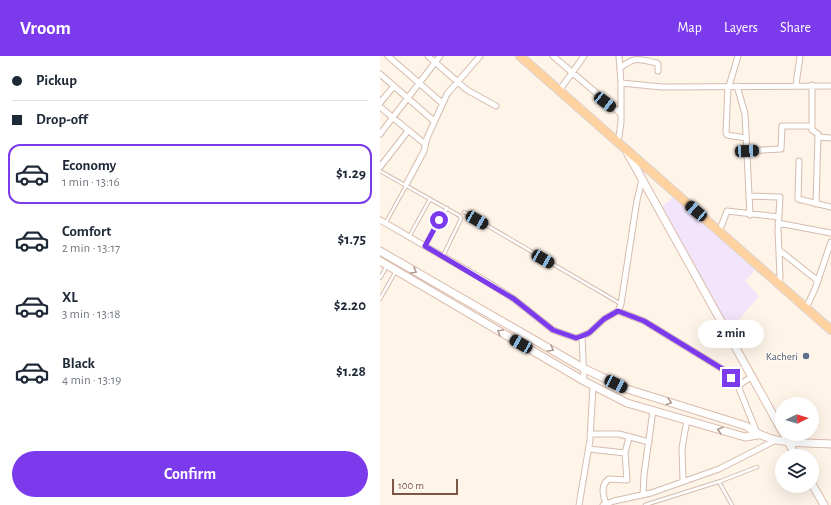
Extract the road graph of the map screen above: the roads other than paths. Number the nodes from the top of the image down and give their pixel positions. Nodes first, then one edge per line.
1 (388, 56) edge
2 (428, 56) edge
3 (440, 56) edge
4 (480, 56) edge
5 (520, 56) edge
6 (553, 56) edge
7 (584, 56) edge
8 (619, 56) edge
9 (738, 56) edge
10 (800, 56) edge
11 (435, 62) junction
12 (620, 68) junction
13 (658, 71) dead end
14 (380, 74) edge
15 (573, 74) junction
16 (458, 83) junction
17 (621, 83) junction
18 (420, 84) junction
19 (796, 85) junction
20 (394, 86) junction
21 (729, 86) junction
22 (737, 86) junction
23 (812, 86) junction
24 (831, 86) edge
25 (559, 91) junction
26 (409, 98) junction
27 (380, 103) edge
28 (442, 103) junction
29 (496, 106) dead end
30 (380, 107) edge
31 (621, 114) junction
32 (393, 118) junction
33 (434, 121) junction
34 (812, 126) junction
35 (408, 130) junction
36 (380, 134) edge
37 (818, 137) junction
38 (746, 138) junction
39 (831, 138) edge
40 (615, 140) junction
41 (425, 144) junction
42 (626, 150) junction
43 (747, 151) junction
44 (799, 160) dead end
45 (380, 167) edge
46 (380, 171) edge
47 (642, 180) junction
48 (407, 184) junction
49 (749, 196) junction
50 (430, 199) junction
51 (816, 204) junction
52 (831, 206) edge
53 (447, 208) junction
54 (464, 212) dead end
55 (750, 215) junction
56 (779, 217) junction
57 (380, 220) edge
58 (385, 224) junction
59 (778, 224) junction
60 (719, 232) junction
61 (831, 233) edge
62 (409, 237) junction
63 (831, 242) edge
64 (425, 246) junction
65 (779, 250) junction
66 (380, 251) edge
67 (389, 256) junction
68 (443, 256) junction
69 (400, 263) junction
70 (384, 264) edge
71 (396, 271) junction
72 (380, 278) edge
73 (818, 280) junction
74 (779, 284) junction
75 (450, 291) junction
76 (380, 299) edge
77 (444, 299) junction
78 (621, 304) junction
79 (806, 308) junction
80 (618, 311) junction
81 (831, 330) edge
82 (582, 336) junction
83 (583, 368) junction
84 (751, 377) junction
85 (584, 381) junction
86 (593, 386) junction
87 (738, 386) junction
88 (653, 410) junction
89 (775, 419) edge
90 (687, 420) junction
91 (590, 434) junction
92 (758, 435) junction
93 (629, 437) junction
94 (774, 441) junction
95 (649, 442) junction
96 (788, 442) junction
97 (831, 444) edge
98 (589, 448) junction
99 (792, 449) edge
100 (625, 453) junction
101 (757, 467) dead end
102 (683, 481) junction
103 (719, 482) junction
104 (817, 493) edge
105 (643, 495) junction
106 (604, 504) edge
107 (579, 505) edge
108 (646, 505) edge
109 (732, 505) edge
110 (824, 505) edge

1 - 18 street
2 - 11 street
3 - 11 street
4 - 16 street
5 - 25 main road
6 - 15 street
7 - 15 street
8 - 12 street
9 - 21 street
10 - 19 street
11 - 16 street
11 - 18 street
12 - 13 street
12 - 17 street
14 - 20 street
15 - 25 street
15 - 31 street
16 - 28 street
16 - 29 street
17 - 21 street
17 - 31 street
18 - 26 street
18 - 28 street
19 - 22 street
19 - 23 street
20 - 26 street
20 - 27 street
21 - 22 street
21 - 38 street
22 - 38 street
23 - 24 street
23 - 34 street
25 - 40 main road
26 - 32 street
26 - 33 street
28 - 33 street
30 - 32 street
31 - 40 street
32 - 35 street
32 - 36 street
33 - 41 street
34 - 37 street
34 - 43 street
35 - 41 street
35 - 45 street
37 - 39 street
37 - 51 street
38 - 43 street
40 - 42 main road
41 - 48 street
42 - 47 street
42 - 60 main road
43 - 49 street
44 - 51 street
46 - 48 lane
47 - 78 street
47 - 84 street
48 - 50 lane
48 - 58 lane
49 - 55 street
49 - 56 street
50 - 53 lane
50 - 62 lane
51 - 52 street
53 - 64 lane
53 - 68 lane
54 - 78 lane
55 - 56 street
55 - 60 street
56 - 59 street
57 - 58 street
58 - 62 street
59 - 61 street
59 - 65 street
60 - 74 main road
62 - 64 street
63 - 73 street
64 - 68 street
65 - 73 street
65 - 74 street
66 - 67 street
67 - 69 street
67 - 70 street
68 - 82 street
69 - 71 street
69 -> 75 street
70 - 71 street
70 - 72 lane
71 - 76 lane
71 - 77 street
73 - 79 street
74 - 79 main road
75 - 77 street
75 -> 83 street
85 -> 77 street
78 - 80 street
79 - 81 main road
80 - 82 street
80 - 87 street
82 - 83 street
83 - 85 street
83 -> 92 street
84 - 87 street
84 - 89 street
85 - 86 street
86 - 88 street
86 - 91 street
87 - 92 street
88 - 90 street
88 - 95 street
92 -> 90 street
90 - 102 street
91 - 93 street
91 - 98 street
92 - 94 street
93 - 95 street
93 - 100 street
94 - 96 street
94 - 102 street
95 - 105 street
96 - 97 street
96 - 99 street
98 - 100 street
98 - 107 street
100 - 106 street
101 - 103 lane
102 - 105 street
103 - 108 lane
103 - 109 lane
104 - 110 street
105 - 106 street

